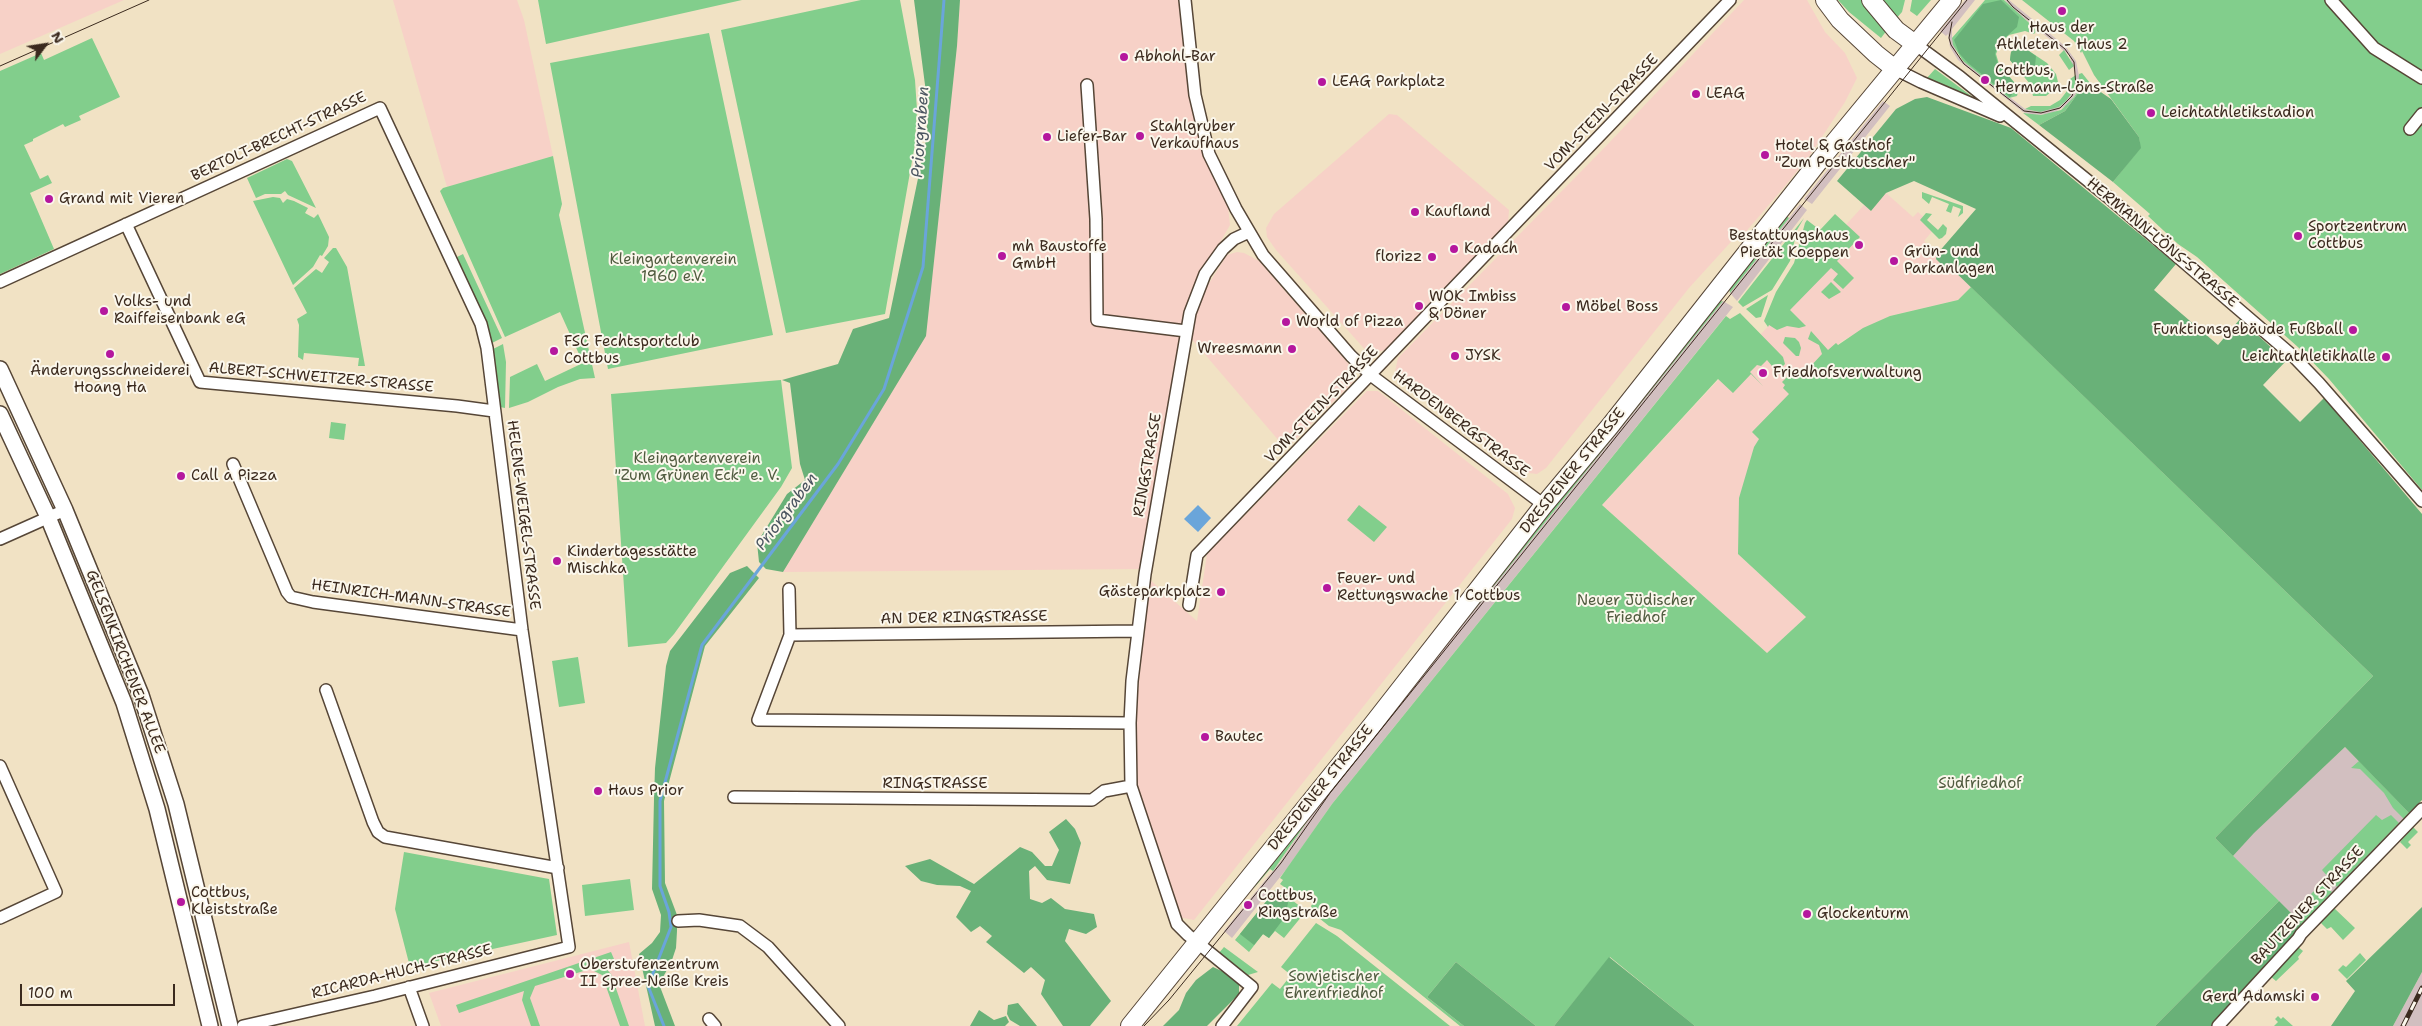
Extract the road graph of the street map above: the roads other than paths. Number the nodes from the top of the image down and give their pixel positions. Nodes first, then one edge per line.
1 (1185, 0) edge
2 (1730, 0) edge
3 (1825, 0) edge
4 (1871, 0) edge
5 (1952, 0) edge
6 (2332, 0) edge
7 (1915, 44) junction
8 (1895, 69) junction
9 (2422, 78) edge
10 (1086, 85) dead end
11 (380, 108) joint
12 (2422, 114) edge
13 (2018, 124) junction
14 (2410, 130) dead end
15 (126, 224) junction
16 (1247, 228) junction
17 (0, 282) edge
18 (1186, 331) junction
19 (0, 369) edge
20 (1372, 376) junction
21 (494, 411) junction
22 (0, 414) edge
23 (233, 464) dead end
24 (2422, 501) edge
25 (1544, 505) junction
26 (65, 510) junction
27 (48, 517) junction
28 (0, 539) edge
29 (789, 589) dead end
30 (1189, 605) dead end
31 (522, 630) junction
32 (1138, 631) junction
33 (790, 635) junction
34 (326, 690) dead end
35 (1130, 723) junction
36 (0, 766) edge
37 (1131, 786) junction
38 (734, 797) dead end
39 (2422, 809) edge
40 (558, 868) junction
41 (0, 918) edge
42 (678, 921) dead end
43 (1196, 942) junction
44 (569, 947) joint
45 (409, 987) junction
46 (210, 1026) edge
47 (230, 1026) edge
48 (243, 1026) edge
49 (423, 1026) edge
50 (839, 1026) edge
51 (1130, 1026) edge
52 (1222, 1026) edge
53 (2218, 1026) edge

1 - 16 street, HARDENBERGSTRASSE
2 - 20 street, VOM-STEIN-STRASSE
3 - 8 main road, HERMANN-LÖNS-STRASSE
4 - 7 main road, HERMANN-LÖNS-STRASSE
5 - 7 main road, DRESDENER STRASSE
6 - 9 street
7 - 8 main road, DRESDENER STRASSE
7 - 13 street, HERMANN-LÖNS-STRASSE
8 - 13 street, HERMANN-LÖNS-STRASSE
8 - 25 main road, DRESDENER STRASSE
10 - 18 street
11 - 15 street, BERTOLT-BRECHT-STRASSE
11 - 21 street, HELENE-WEIGEL-STRASSE
12 - 14 street
13 - 24 street, HERMANN-LÖNS-STRASSE
15 - 17 street, BERTOLT-BRECHT-STRASSE
15 - 21 street, ALBERT-SCHWEITZER-STRASSE
16 - 18 street, RINGSTRASSE
16 - 20 street, HARDENBERGSTRASSE
18 - 32 street, RINGSTRASSE
19 - 26 main road, GELSENKIRCHENER ALLEE
20 - 25 street, HARDENBERGSTRASSE
20 - 30 street, VOM-STEIN-STRASSE
21 - 31 street, HELENE-WEIGEL-STRASSE
22 - 27 main road, GELSENKIRCHENER ALLEE
23 - 31 street, HEINRICH-MANN-STRASSE
25 - 43 main road, DRESDENER STRASSE
26 - 27 street
26 - 47 main road, GELSENKIRCHENER ALLEE
27 - 28 street
27 - 46 main road, GELSENKIRCHENER ALLEE
29 - 33 street
31 - 40 street, HELENE-WEIGEL-STRASSE
32 - 33 street, AN DER RINGSTRASSE
32 - 35 street, RINGSTRASSE
33 - 35 street
34 - 40 street
35 - 37 street, RINGSTRASSE
36 - 41 street
37 - 38 street, RINGSTRASSE
37 - 43 street, RINGSTRASSE
39 - 53 street, BAUTZENER STRASSE
40 - 44 street, HELENE-WEIGEL-STRASSE
42 - 50 street
43 - 51 main road, DRESDENER STRASSE
43 - 52 street, RINGSTRASSE
44 - 45 street, RICARDA-HUCH-STRASSE
45 - 48 street, RICARDA-HUCH-STRASSE
45 - 49 street

